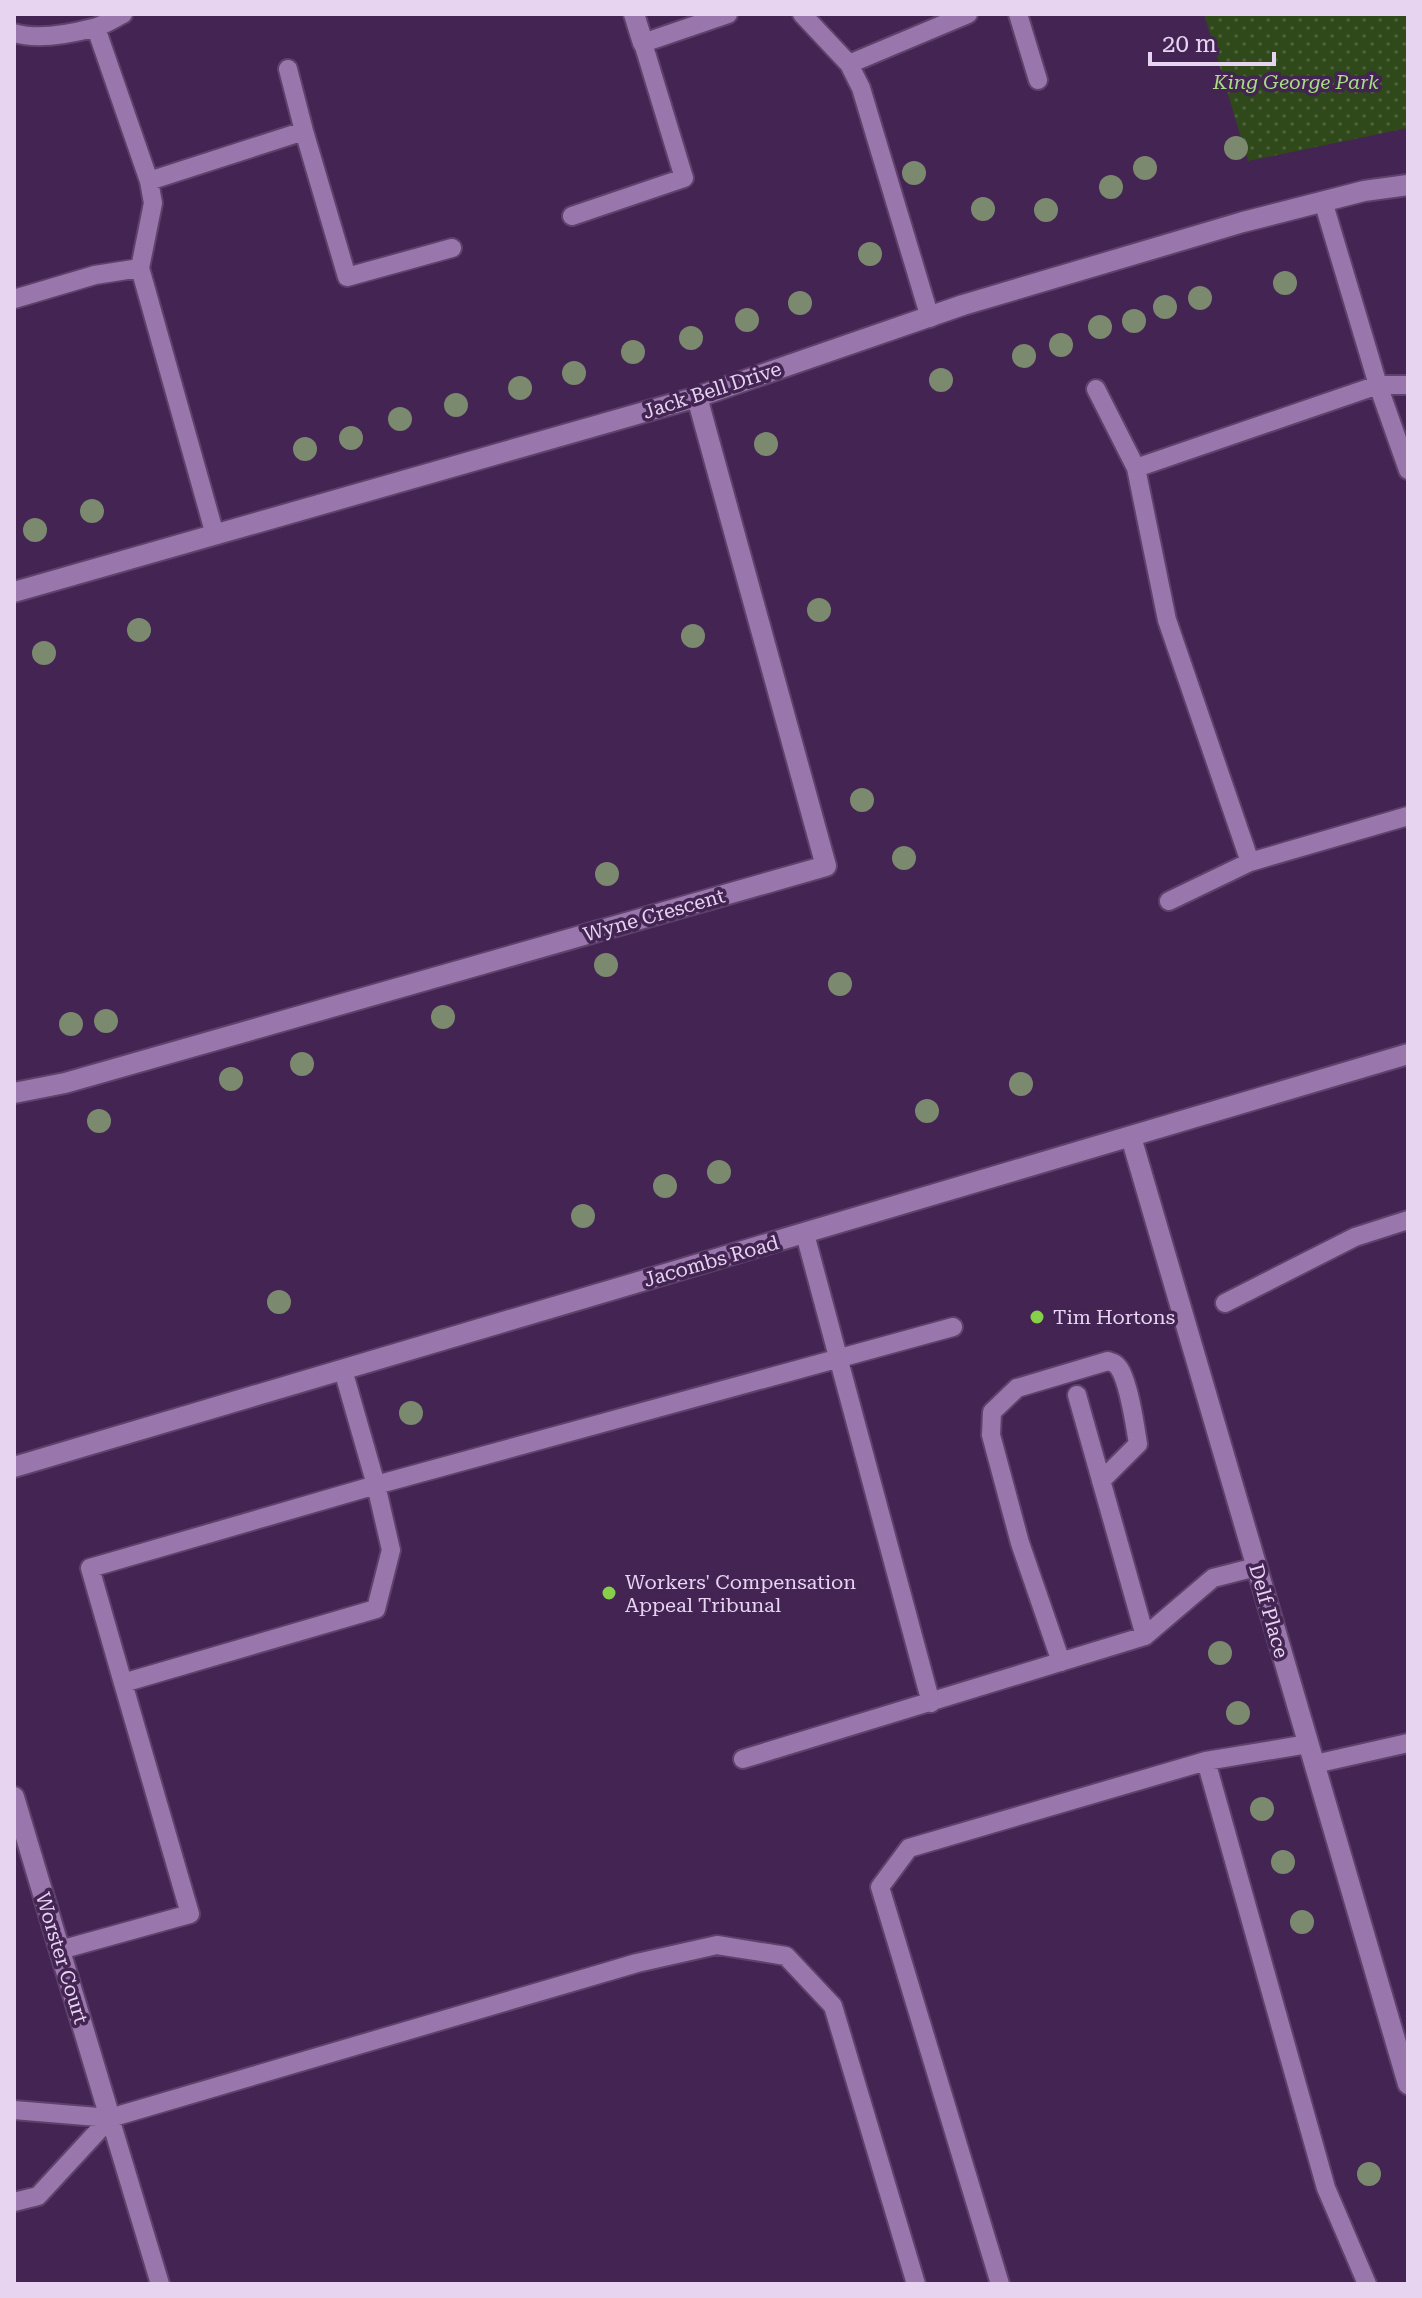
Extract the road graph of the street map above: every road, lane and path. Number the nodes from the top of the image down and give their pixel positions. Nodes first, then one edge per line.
1 (123, 14) edge
2 (634, 14) edge
3 (728, 14) edge
4 (802, 14) edge
5 (968, 14) edge
6 (1018, 14) edge
7 (96, 28) junction
8 (14, 33) edge
9 (643, 43) junction
10 (849, 64) junction
11 (288, 69) dead end
12 (1038, 80) dead end
13 (304, 131) junction
14 (149, 181) junction
15 (1408, 185) edge
16 (1323, 201) junction
17 (572, 216) dead end
18 (452, 248) dead end
19 (140, 268) junction
20 (14, 299) edge
21 (930, 318) junction
22 (1378, 385) junction
23 (1408, 385) edge
24 (1096, 389) dead end
25 (697, 397) junction
26 (1136, 468) junction
27 (1408, 470) edge
28 (215, 535) junction
29 (14, 592) edge
30 (1408, 816) edge
31 (1250, 862) junction
32 (1169, 901) dead end
33 (1408, 1054) edge
34 (14, 1093) edge
35 (1131, 1137) junction
36 (1408, 1220) edge
37 (805, 1234) junction
38 (1225, 1303) dead end
39 (953, 1327) dead end
40 (838, 1357) junction
41 (343, 1370) junction
42 (1077, 1395) dead end
43 (14, 1467) edge
44 (1101, 1481) junction
45 (376, 1485) junction
46 (1256, 1567) junction
47 (1145, 1636) junction
48 (1061, 1662) junction
49 (123, 1683) junction
50 (931, 1703) junction
51 (1408, 1743) edge
52 (1308, 1744) junction
53 (743, 1759) dead end
54 (1206, 1761) junction
55 (1315, 1764) junction
56 (14, 1797) edge
57 (60, 1950) junction
58 (1408, 2084) edge
59 (14, 2110) edge
60 (110, 2118) junction
61 (14, 2202) edge
62 (160, 2284) edge
63 (916, 2284) edge
64 (1000, 2284) edge
65 (1367, 2284) edge

1 - 7 lane
2 - 9 street
3 - 9 lane
4 - 10 lane
5 - 10 lane
6 - 12 lane
7 - 8 lane
7 - 14 lane
9 - 17 lane
10 - 21 lane
11 - 13 lane
13 - 14 lane
13 - 18 lane
14 - 19 lane
15 - 16 street, Jack Bell Drive
16 - 21 street, Jack Bell Drive
16 - 22 lane
19 - 20 lane
19 - 28 lane
21 - 25 street, Jack Bell Drive
22 - 23 lane
22 - 26 lane
22 - 27 lane
24 - 26 lane
25 - 28 street, Jack Bell Drive
25 - 34 street, Wyne Crescent
26 - 31 lane
28 - 29 street, Jack Bell Drive
30 - 31 lane
31 - 32 lane
33 - 35 street, Jacombs Road
35 - 37 street, Jacombs Road
35 - 46 street, Delf Place
36 - 38 lane
37 - 40 lane
37 - 41 street, Jacombs Road
39 - 40 lane
40 - 45 lane
40 - 50 lane
41 - 43 street, Jacombs Road
41 - 45 lane
42 - 44 lane
44 - 47 lane
44 - 48 lane
45 - 49 lane
45 - 49 lane
46 - 47 lane
46 - 52 street, Delf Place
47 - 48 lane
48 - 50 lane
49 - 57 lane
50 - 53 lane
51 - 55 lane
52 - 54 lane
52 - 55 street, Delf Place
54 - 64 lane
54 - 65 lane
55 - 58 street, Delf Place
56 - 57 street, Worster Court
57 - 60 street, Worster Court
59 - 60 lane
60 - 61 lane
60 - 62 lane
60 - 63 lane

